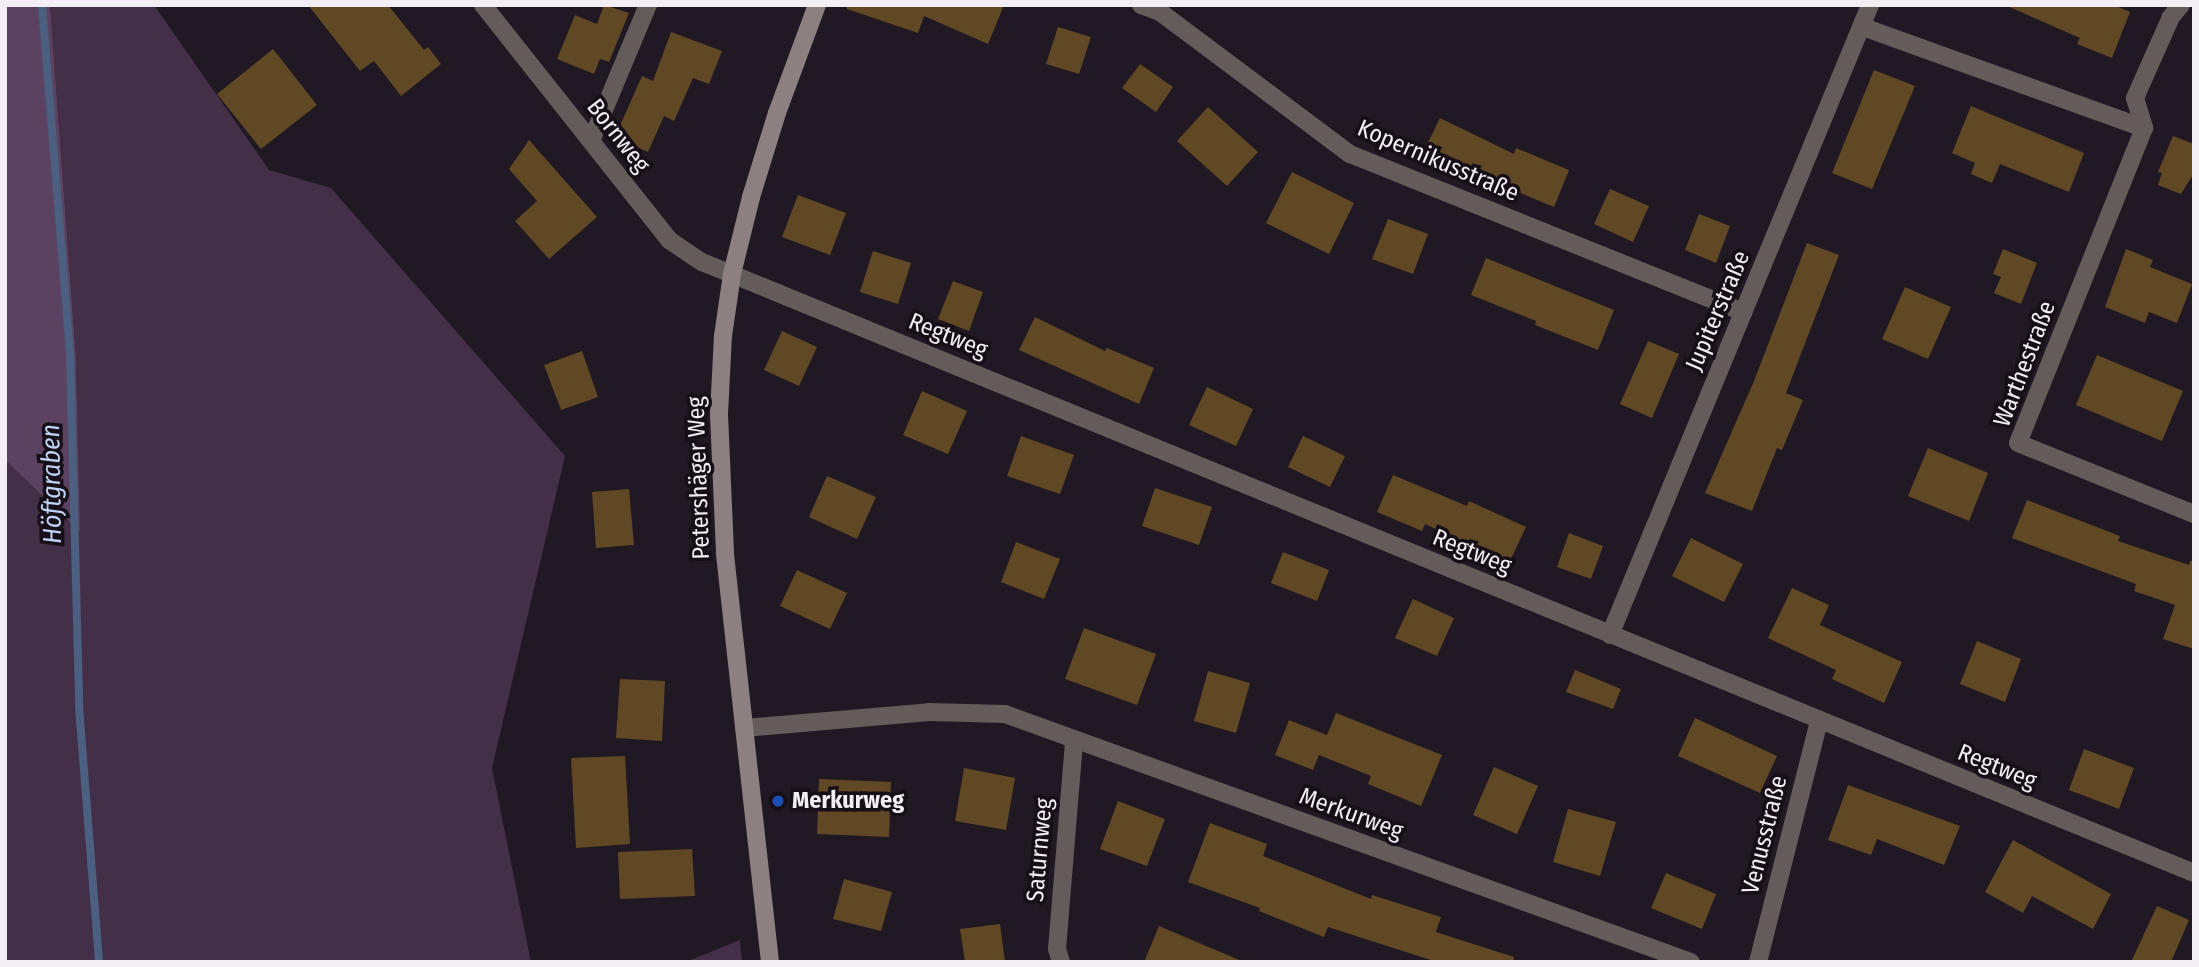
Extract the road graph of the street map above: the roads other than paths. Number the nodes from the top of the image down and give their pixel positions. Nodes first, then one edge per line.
1 (483, 5) edge
2 (648, 5) edge
3 (817, 5) edge
4 (1141, 5) edge
5 (1870, 5) edge
6 (2181, 5) edge
7 (1169, 8) edge
8 (1863, 27) junction
9 (2144, 128) junction
10 (591, 141) junction
11 (732, 274) junction
12 (1744, 312) junction
13 (2194, 514) edge
14 (1610, 635) junction
15 (1819, 721) junction
16 (744, 728) junction
17 (1073, 741) junction
18 (2194, 873) edge
19 (770, 962) edge
20 (1061, 962) edge
21 (1691, 962) edge
22 (1758, 962) edge

1 - 10 street, Bornweg
2 - 10 street
3 - 11 street, Petershäger Weg
4 - 7 street, Kopernikusstraße
5 - 8 street, Jupiterstraße
6 - 9 street
7 - 12 street, Kopernikusstraße
8 - 9 street
8 - 12 street, Jupiterstraße
9 - 13 street, Warthestraße
10 - 11 street, Bornweg
11 - 14 street, Regtweg
11 - 16 street, Petershäger Weg
12 - 14 street, Jupiterstraße
14 - 15 street, Regtweg
15 - 18 street, Regtweg
15 - 22 street, Venusstraße
16 - 17 street, Merkurweg
16 - 19 street, Petershäger Weg
17 - 20 street, Saturnweg
17 - 21 street, Merkurweg

